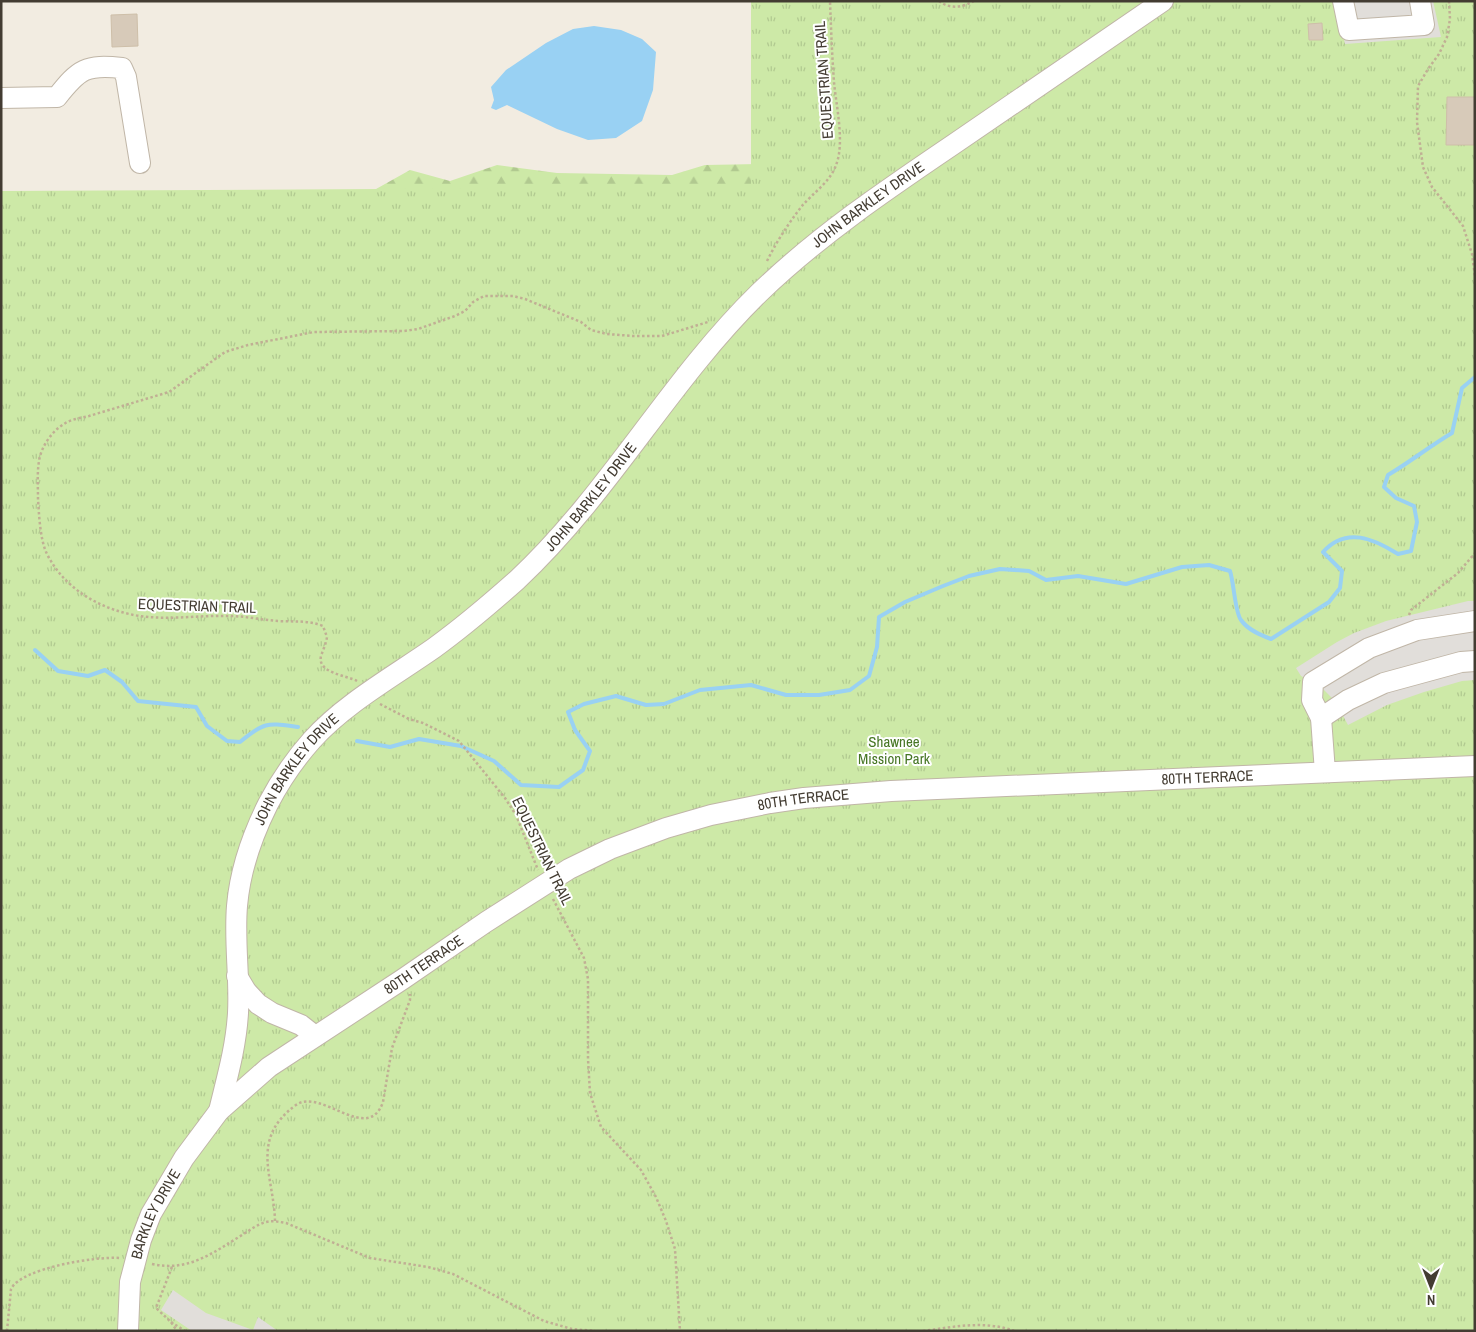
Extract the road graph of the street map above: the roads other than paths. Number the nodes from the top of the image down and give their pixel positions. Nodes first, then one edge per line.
1 (1163, 1) edge
2 (1344, 1) edge
3 (1420, 1) edge
4 (1, 98) edge
5 (140, 163) dead end
6 (1475, 621) edge
7 (1475, 661) edge
8 (1322, 718) junction
9 (1475, 766) edge
10 (1325, 772) junction
11 (237, 976) junction
12 (315, 1036) junction
13 (219, 1111) junction
14 (128, 1331) edge

1 - 11 street, JOHN BARKLEY DRIVE
2 - 3 street
4 - 5 street
6 - 8 street
7 - 8 street
8 - 10 street
9 - 10 street, 80TH TERRACE
10 - 12 street, 80TH TERRACE
11 - 12 street
11 - 13 street, JOHN BARKLEY DRIVE
12 - 13 street, 80TH TERRACE
13 - 14 street, BARKLEY DRIVE

